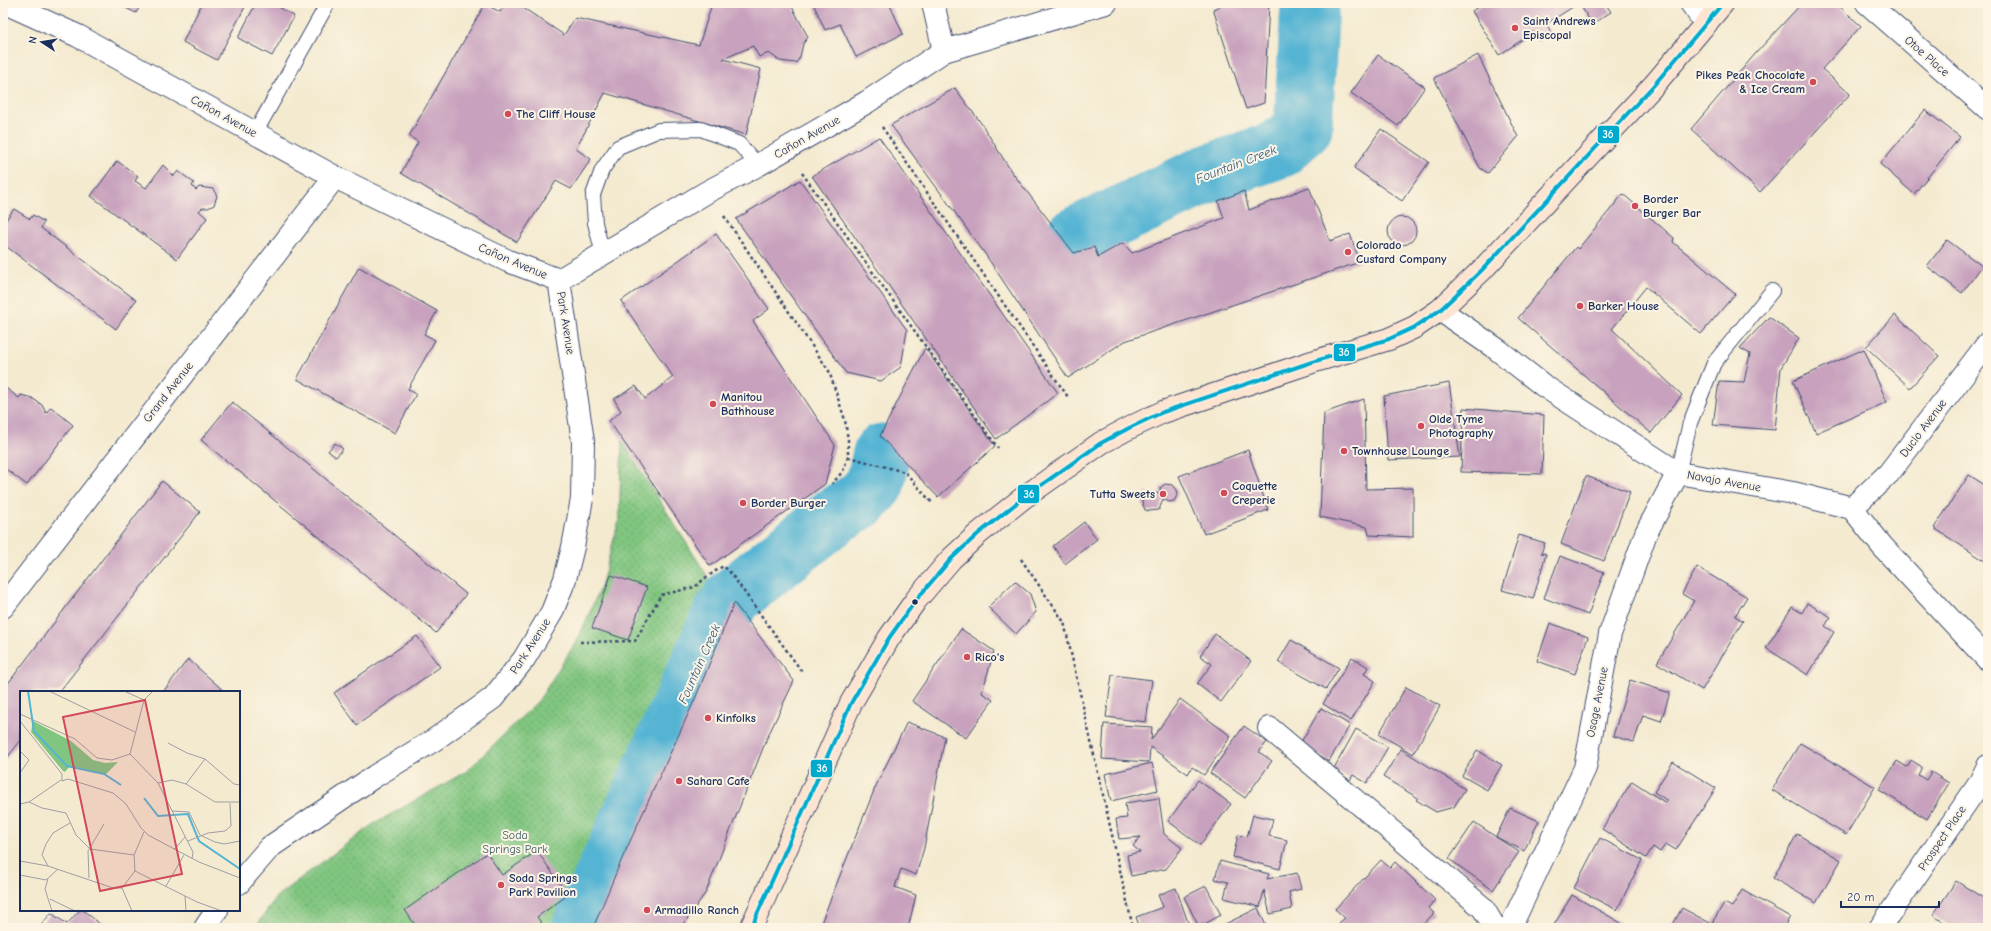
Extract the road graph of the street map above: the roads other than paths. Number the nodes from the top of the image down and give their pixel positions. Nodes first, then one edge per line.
1 (328, 3) edge
2 (933, 3) edge
3 (1106, 3) edge
4 (1692, 3) edge
5 (1723, 3) edge
6 (1867, 3) edge
7 (5, 6) edge
8 (1706, 24) junction
9 (944, 51) junction
10 (1988, 109) edge
11 (255, 133) junction
12 (758, 165) junction
13 (335, 178) junction
14 (603, 254) junction
15 (559, 280) junction
16 (1772, 291) dead end
17 (1440, 310) junction
18 (1988, 343) edge
19 (1678, 473) junction
20 (1852, 508) junction
21 (3, 607) edge
22 (1988, 660) edge
23 (1269, 728) dead end
24 (1988, 766) edge
25 (240, 882) edge
26 (216, 911) edge
27 (205, 928) edge
28 (751, 928) edge
29 (1494, 928) edge
30 (1510, 928) edge
31 (1880, 928) edge

1 - 11 lane
2 - 9 street
3 - 9 street, Cañon Avenue
4 - 8 street
5 - 8 main road
6 - 10 street, Otoe Place
7 - 11 street, Cañon Avenue
8 - 17 main road
9 - 12 street, Cañon Avenue
11 - 13 street, Cañon Avenue
12 - 14 street, Cañon Avenue
12 - 14 lane
13 - 15 street, Cañon Avenue
13 - 21 street, Grand Avenue
14 - 15 street, Cañon Avenue
15 - 25 street, Park Avenue
16 - 19 lane
17 - 19 street, Navajo Avenue
17 - 28 main road
18 - 20 street, Duclo Avenue
19 - 20 street, Navajo Avenue
19 - 30 street, Osage Avenue
20 - 22 street
23 - 29 street
24 - 31 street, Prospect Place
26 - 27 street

